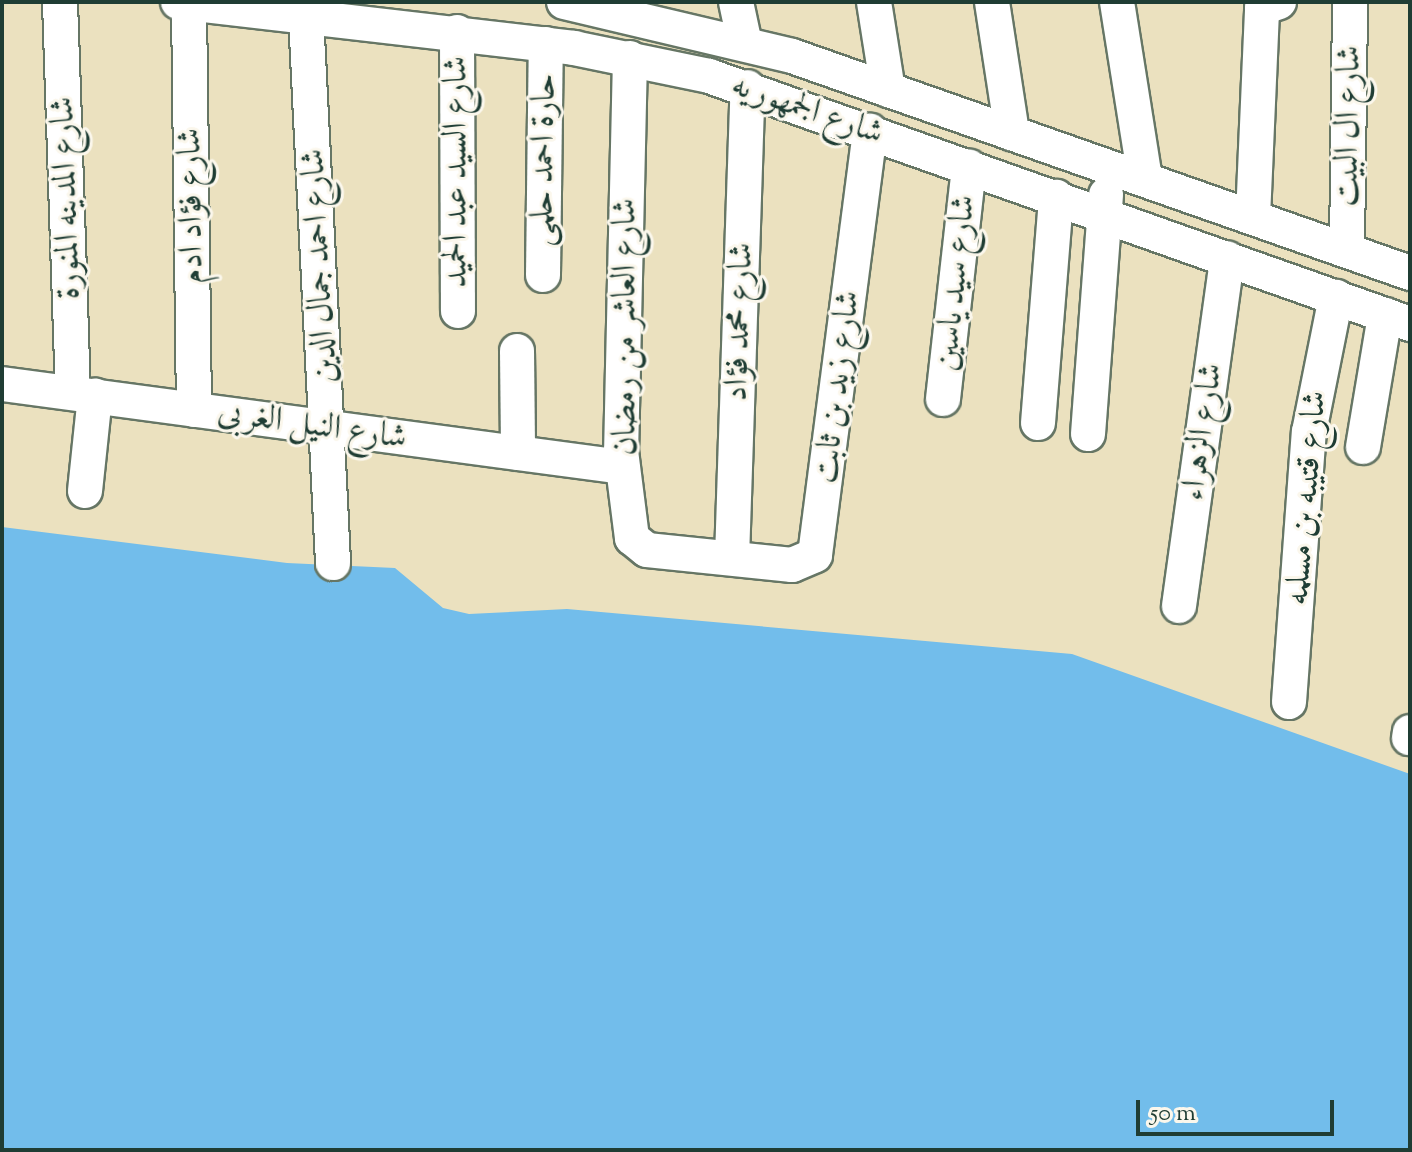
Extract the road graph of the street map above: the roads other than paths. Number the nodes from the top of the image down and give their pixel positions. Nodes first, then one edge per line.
1 (60, 2) edge
2 (564, 2) edge
3 (736, 2) edge
4 (874, 2) edge
5 (992, 2) edge
6 (1117, 2) edge
7 (1279, 2) edge
8 (1350, 2) edge
9 (184, 3) edge
10 (606, 6) edge
11 (306, 16) junction
12 (457, 32) junction
13 (744, 41) junction
14 (546, 44) junction
15 (630, 58) junction
16 (748, 87) junction
17 (888, 90) junction
18 (870, 131) junction
19 (1012, 133) junction
20 (969, 166) junction
21 (1142, 178) junction
22 (1056, 197) junction
23 (1107, 215) junction
24 (1253, 217) junction
25 (1151, 231) junction
26 (1347, 250) junction
27 (1227, 258) junction
28 (1410, 273) edge
29 (543, 275) dead end
30 (1336, 297) junction
31 (458, 311) dead end
32 (1398, 320) edge
33 (517, 351) dead end
34 (2, 384) edge
35 (84, 395) junction
36 (943, 399) dead end
37 (194, 410) junction
38 (1038, 423) dead end
39 (329, 428) junction
40 (1088, 434) dead end
41 (1363, 447) dead end
42 (518, 453) junction
43 (622, 467) junction
44 (85, 491) dead end
45 (732, 558) junction
46 (333, 563) dead end
47 (1179, 606) dead end
48 (1289, 702) dead end

1 - 35 street, شارع المدينه المنورة
2 - 10 street, شارع الجمهوريه
3 - 13 street
4 - 17 street
5 - 19 street
6 - 21 street
7 - 24 street
8 - 26 street, شارع ال البيت
9 - 11 street, شارع الجمهوريه
9 - 37 street, شارع فؤاد ادم
10 - 13 street, شارع الجمهوريه
11 - 12 street, شارع الجمهوريه
11 - 39 street, شارع احمد جمال الدين
12 - 14 street, شارع الجمهوريه
12 - 31 street, شارع السيد عبد الحميد
13 - 17 street, شارع الجمهوريه
14 - 15 street, شارع الجمهوريه
14 - 29 street, حارة احمد حلمى
15 - 16 street, شارع الجمهوريه
15 - 43 street, شارع العاشر من رمضان
16 - 18 street, شارع الجمهوريه
16 - 45 street, شارع محمد فؤاد
17 - 19 street, شارع الجمهوريه
18 - 20 street, شارع الجمهوريه
18 - 45 street, شارع زيد بن ثابت
19 - 21 street, شارع الجمهوريه
20 - 22 street, شارع الجمهوريه
20 - 36 street, شارع سيد ياسين
21 - 23 street
21 - 24 street, شارع الجمهوريه
21 - 25 street
22 - 23 street, شارع الجمهوريه
22 - 38 street
23 - 25 street, شارع الجمهوريه
23 - 40 street
24 - 26 street, شارع الجمهوريه
25 - 27 street, شارع الجمهوريه
26 - 28 street, شارع الجمهوريه
27 - 30 street, شارع الجمهوريه
27 - 47 street, شارع الزهراء
30 - 32 street, شارع الجمهوريه
30 - 48 street, شارع قتيبه بن مسلمه
32 - 41 street
33 - 42 street
34 - 35 street, شارع النيل الغربى
35 - 37 street, شارع النيل الغربى
35 - 44 street, شارع المدينه المنورة
37 - 39 street, شارع النيل الغربى
39 - 42 street, شارع النيل الغربى
39 - 46 street, شارع احمد جمال الدين
42 - 43 street, شارع النيل الغربى
43 - 45 street, شارع العاشر من رمضان

